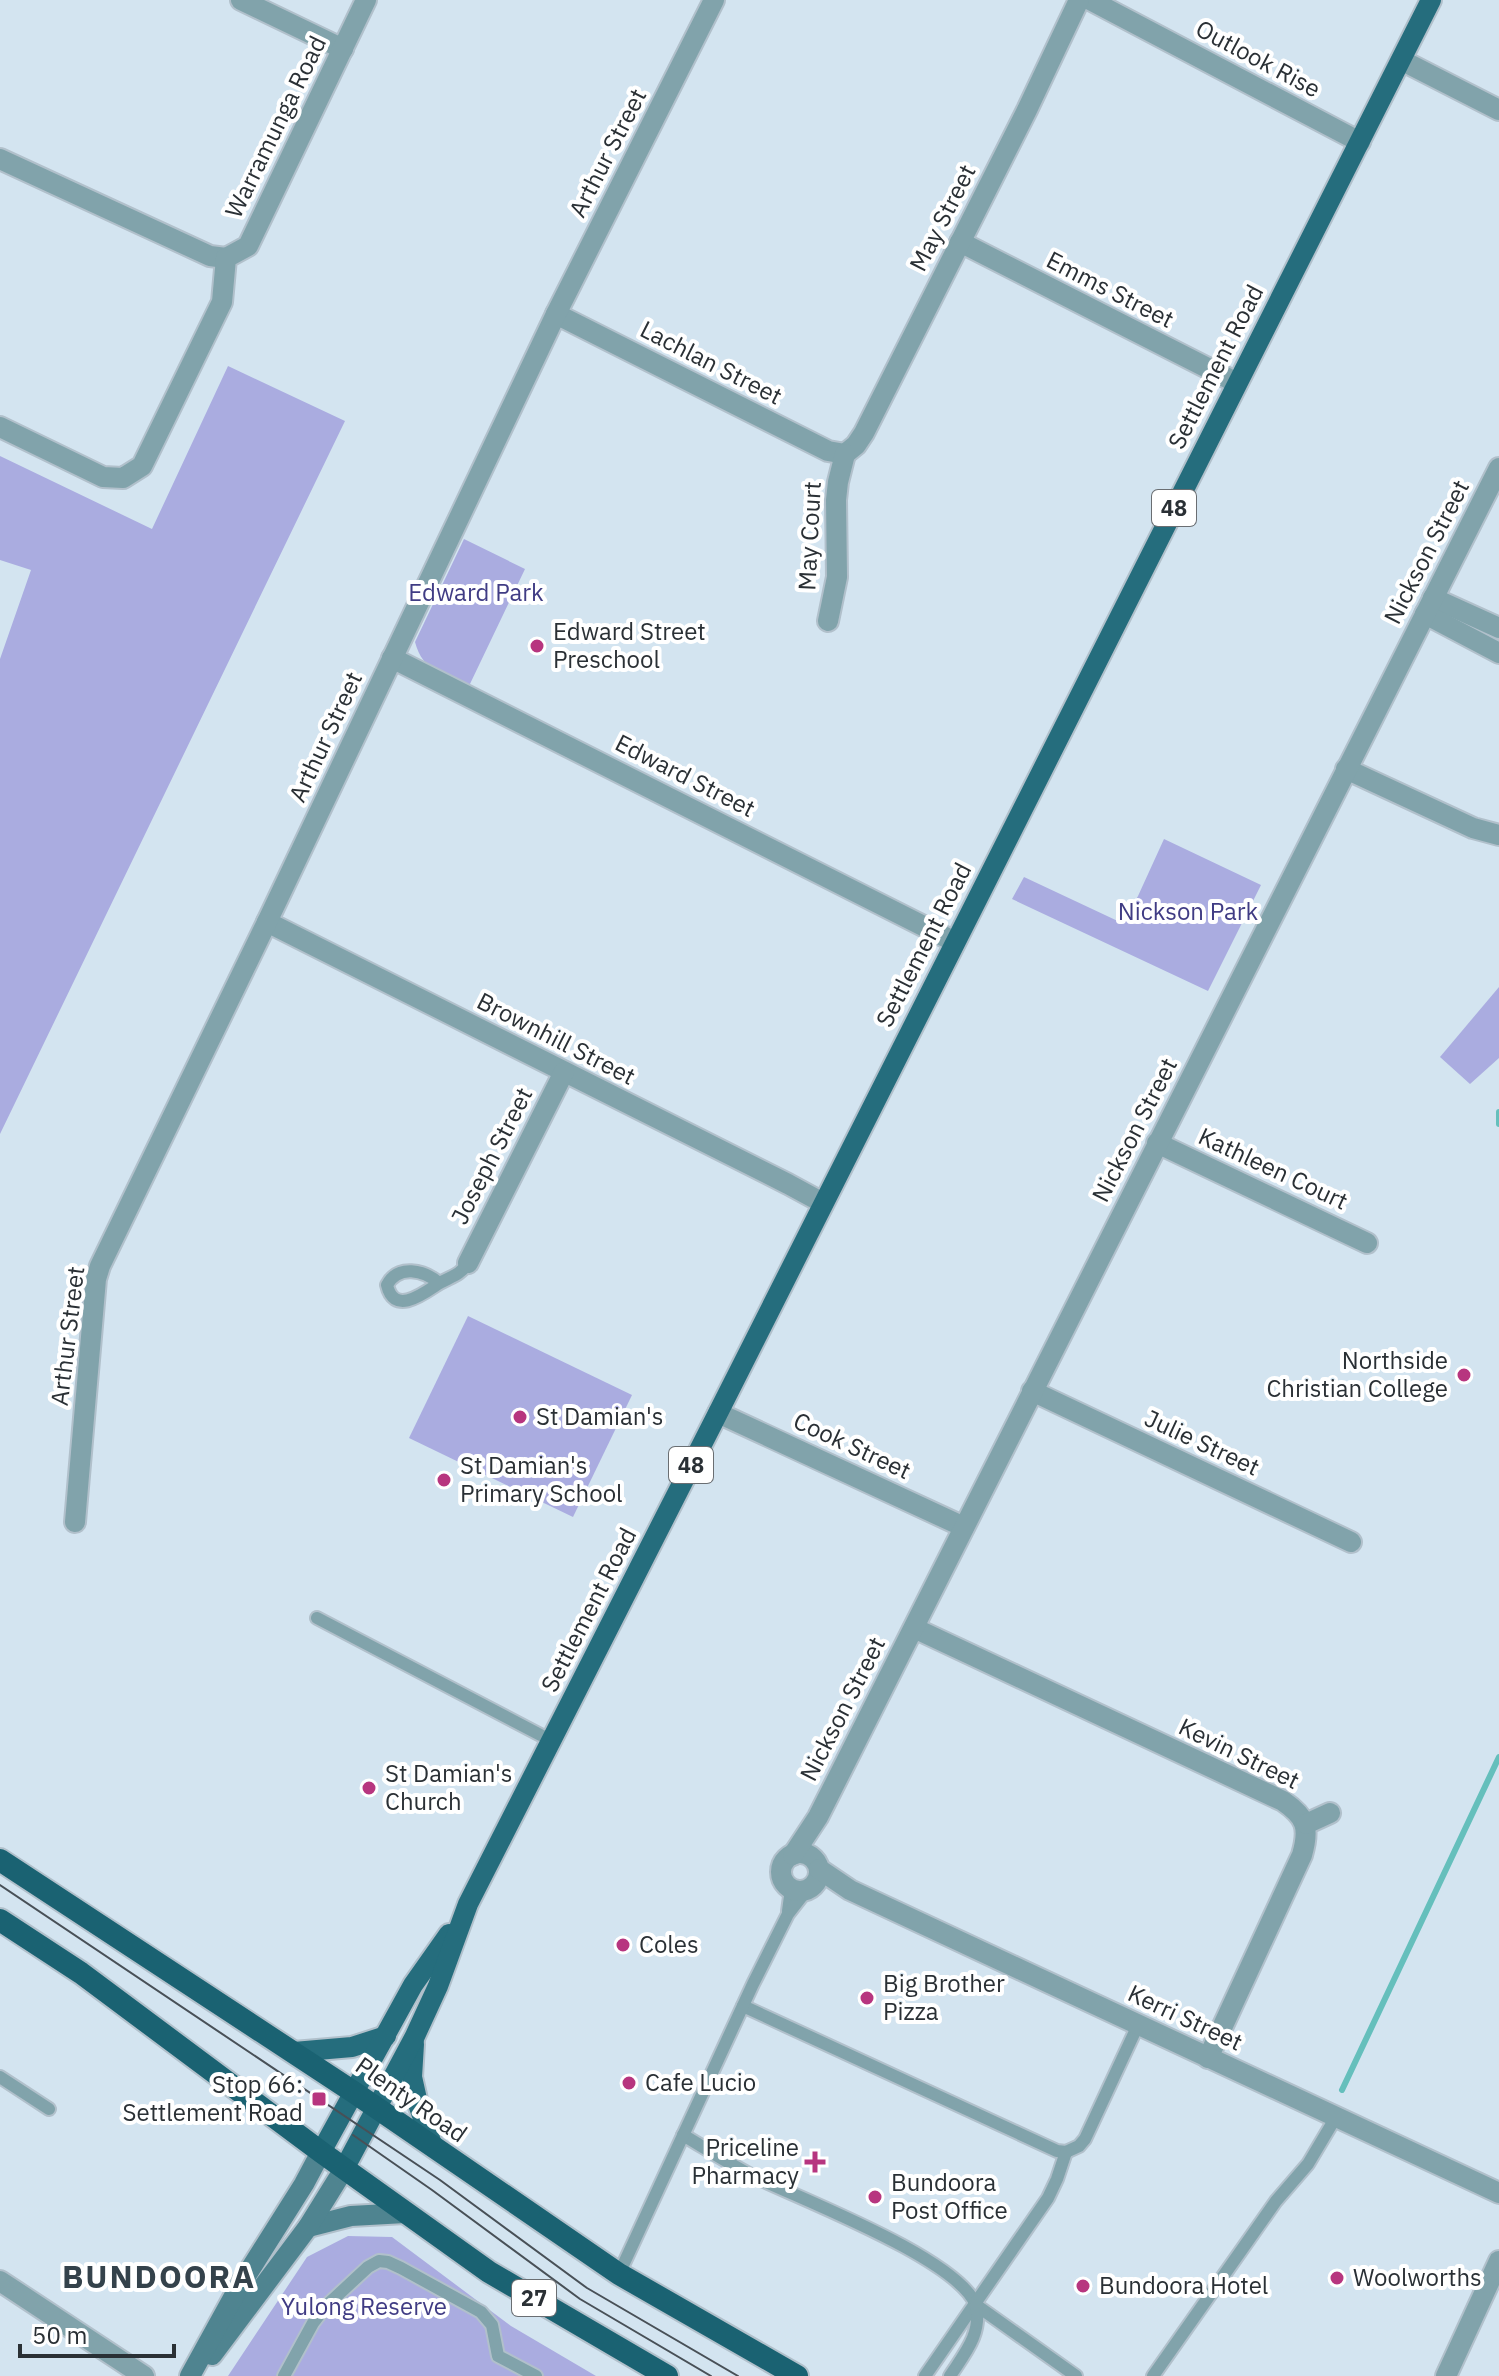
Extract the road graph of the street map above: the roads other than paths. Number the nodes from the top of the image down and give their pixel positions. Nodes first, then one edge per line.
1 (241, 0) edge
2 (366, 0) edge
3 (714, 0) edge
4 (1079, 0) edge
5 (1090, 0) edge
6 (1431, 0) edge
7 (343, 49) junction
8 (1401, 60) junction
9 (1499, 110) edge
10 (1360, 142) junction
11 (0, 159) edge
12 (960, 242) junction
13 (226, 258) junction
14 (556, 314) junction
15 (1237, 383) junction
16 (0, 427) edge
17 (845, 454) junction
18 (1499, 468) edge
19 (1429, 606) junction
20 (828, 621) dead end
21 (1499, 628) edge
22 (1499, 653) edge
23 (392, 658) junction
24 (1346, 769) junction
25 (1499, 835) edge
26 (267, 922) junction
27 (955, 942) junction
28 (564, 1072) junction
29 (1157, 1143) junction
30 (823, 1203) junction
31 (1367, 1243) dead end
32 (468, 1263) joint
33 (439, 1283) dead end
34 (1032, 1391) junction
35 (718, 1413) junction
36 (75, 1522) dead end
37 (964, 1527) junction
38 (1351, 1542) dead end
39 (317, 1618) dead end
40 (914, 1628) junction
41 (552, 1741) junction
42 (1330, 1813) dead end
43 (1306, 1824) junction
44 (0, 1860) edge
45 (805, 1874) junction
46 (463, 1914) junction
47 (0, 1920) edge
48 (743, 2006) junction
49 (1138, 2025) junction
50 (386, 2036) junction
51 (415, 2036) junction
52 (294, 2052) junction
53 (1208, 2058) junction
54 (0, 2077) edge
55 (355, 2093) junction
56 (49, 2109) dead end
57 (377, 2109) junction
58 (1336, 2117) junction
59 (683, 2135) junction
60 (433, 2147) junction
61 (321, 2152) junction
62 (1066, 2152) junction
63 (344, 2169) junction
64 (1499, 2193) edge
65 (405, 2213) junction
66 (308, 2227) junction
67 (1499, 2261) edge
68 (619, 2274) junction
69 (0, 2281) edge
70 (976, 2305) junction
71 (749, 2349) junction
72 (144, 2376) edge
73 (193, 2376) edge
74 (284, 2376) edge
75 (536, 2376) edge
76 (667, 2376) edge
77 (775, 2376) edge
78 (797, 2376) edge
79 (925, 2376) edge
80 (950, 2376) edge
81 (1076, 2376) edge
82 (1153, 2376) edge
83 (1446, 2376) edge

1 - 7 street
2 - 7 street, Warramunga Road
3 - 14 street, Arthur Street
4 - 12 street, May Street
5 - 10 street, Outlook Rise
6 - 8 main road, Settlement Road / 48
7 - 13 street, Warramunga Road
8 - 9 street
8 - 10 main road, Settlement Road / 48
10 - 15 main road, Settlement Road / 48
11 - 13 street
12 - 15 street, Emms Street
12 - 17 street, May Street
13 - 16 street
14 - 17 street, Lachlan Street
14 - 23 street, Arthur Street
15 - 27 main road, Settlement Road / 48
17 - 20 street, May Court
18 - 19 street, Nickson Street
19 - 21 street
19 - 22 street
19 - 24 street, Nickson Street
23 - 26 street, Arthur Street
23 - 27 street, Edward Street
24 - 25 street
24 - 29 street, Nickson Street
26 - 28 street, Brownhill Street
26 - 36 street, Arthur Street
27 - 30 main road, Settlement Road / 48
28 - 30 street, Brownhill Street
28 - 32 street, Joseph Street
29 - 31 street, Kathleen Court
29 - 34 street, Nickson Street
30 - 35 main road, Settlement Road / 48
32 - 33 lane
34 - 37 street, Nickson Street
34 - 38 street, Julie Street
35 - 37 street, Cook Street
35 - 41 main road, Settlement Road / 48
37 - 40 street, Nickson Street
39 - 41 lane
40 - 43 street, Kevin Street
40 - 45 street, Nickson Street
41 - 46 main road, Settlement Road / 48
42 - 43 street
43 - 53 street, Kevin Street
44 - 52 highway, Plenty Road
45 - 48 lane, Nickson Street
45 - 49 street, Kerri Street
46 - 50 main road, Settlement Road / 48
46 - 51 main road, Settlement Road / 48
47 - 61 highway, 27
48 - 59 lane, Nickson Street
48 - 62 lane
49 - 53 street, Kerri Street
49 - 62 lane
50 - 52 main road
50 - 55 main road, Settlement Road / 48
51 - 57 main road, Settlement Road / 48
51 - 60 main road
52 - 55 highway, Plenty Road
53 - 58 street, Kerri Street
54 - 56 lane
55 - 57 highway, Plenty Road
55 - 61 main road, Settlement Road
57 - 60 highway, Plenty Road
57 - 63 main road, Settlement Road / 48
58 - 64 street, Kerri Street
58 - 82 lane
59 - 68 lane, Nickson Street
59 - 70 lane
60 - 68 highway, Plenty Road
61 - 63 highway, 27
61 - 73 main road
62 - 70 lane
63 - 65 highway, 27
63 - 66 main road
65 - 66 main road
65 - 76 highway, 27
66 - 73 main road
67 - 83 street
68 - 71 highway, Plenty Road
69 - 72 street
70 - 79 lane
70 - 80 lane
70 - 81 lane
71 - 77 highway
71 - 78 highway, Plenty Road
74 - 75 lane

